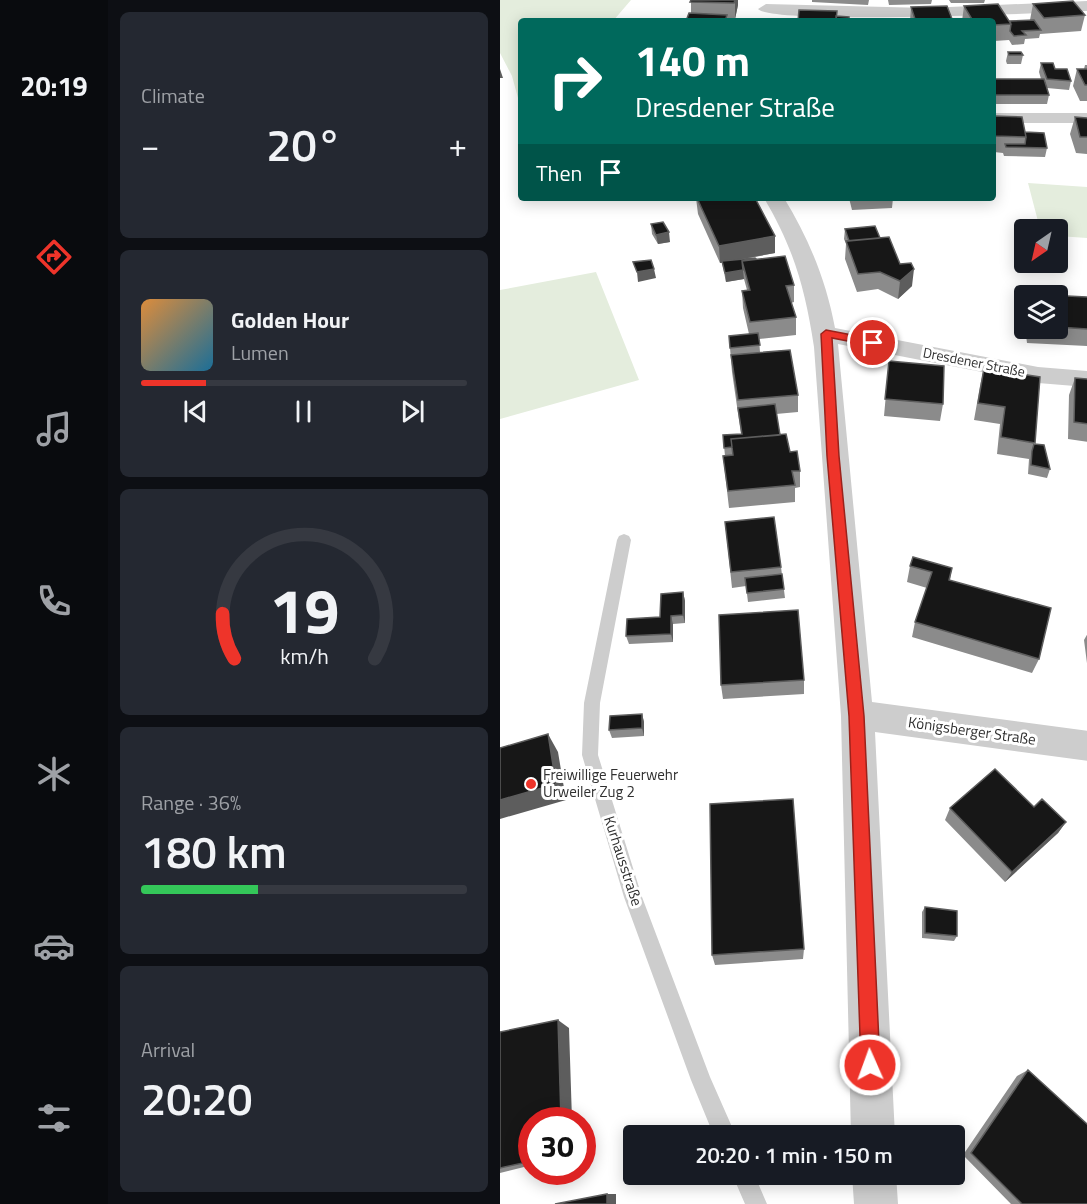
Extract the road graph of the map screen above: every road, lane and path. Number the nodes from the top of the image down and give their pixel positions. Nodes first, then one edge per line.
1 (1085, 0) edge
2 (1088, 5) edge
3 (766, 10) edge
4 (996, 118) edge
5 (1088, 118) edge
6 (776, 201) edge
7 (826, 334) junction
8 (1088, 379) edge
9 (624, 540) dead end
10 (857, 716) junction
11 (1088, 746) edge
12 (720, 1125) edge
13 (873, 1125) edge
14 (748, 1185) edge
15 (875, 1185) edge
16 (756, 1204) edge
17 (876, 1204) edge

1 - 2 street
2 - 3 street
4 - 5 street
6 - 7 street
7 - 8 street, Dresdener Straße
7 - 10 street
9 - 12 lane, Kurhausstraße
10 - 11 street, Königsberger Straße
10 - 13 street
14 - 16 lane
15 - 17 street

